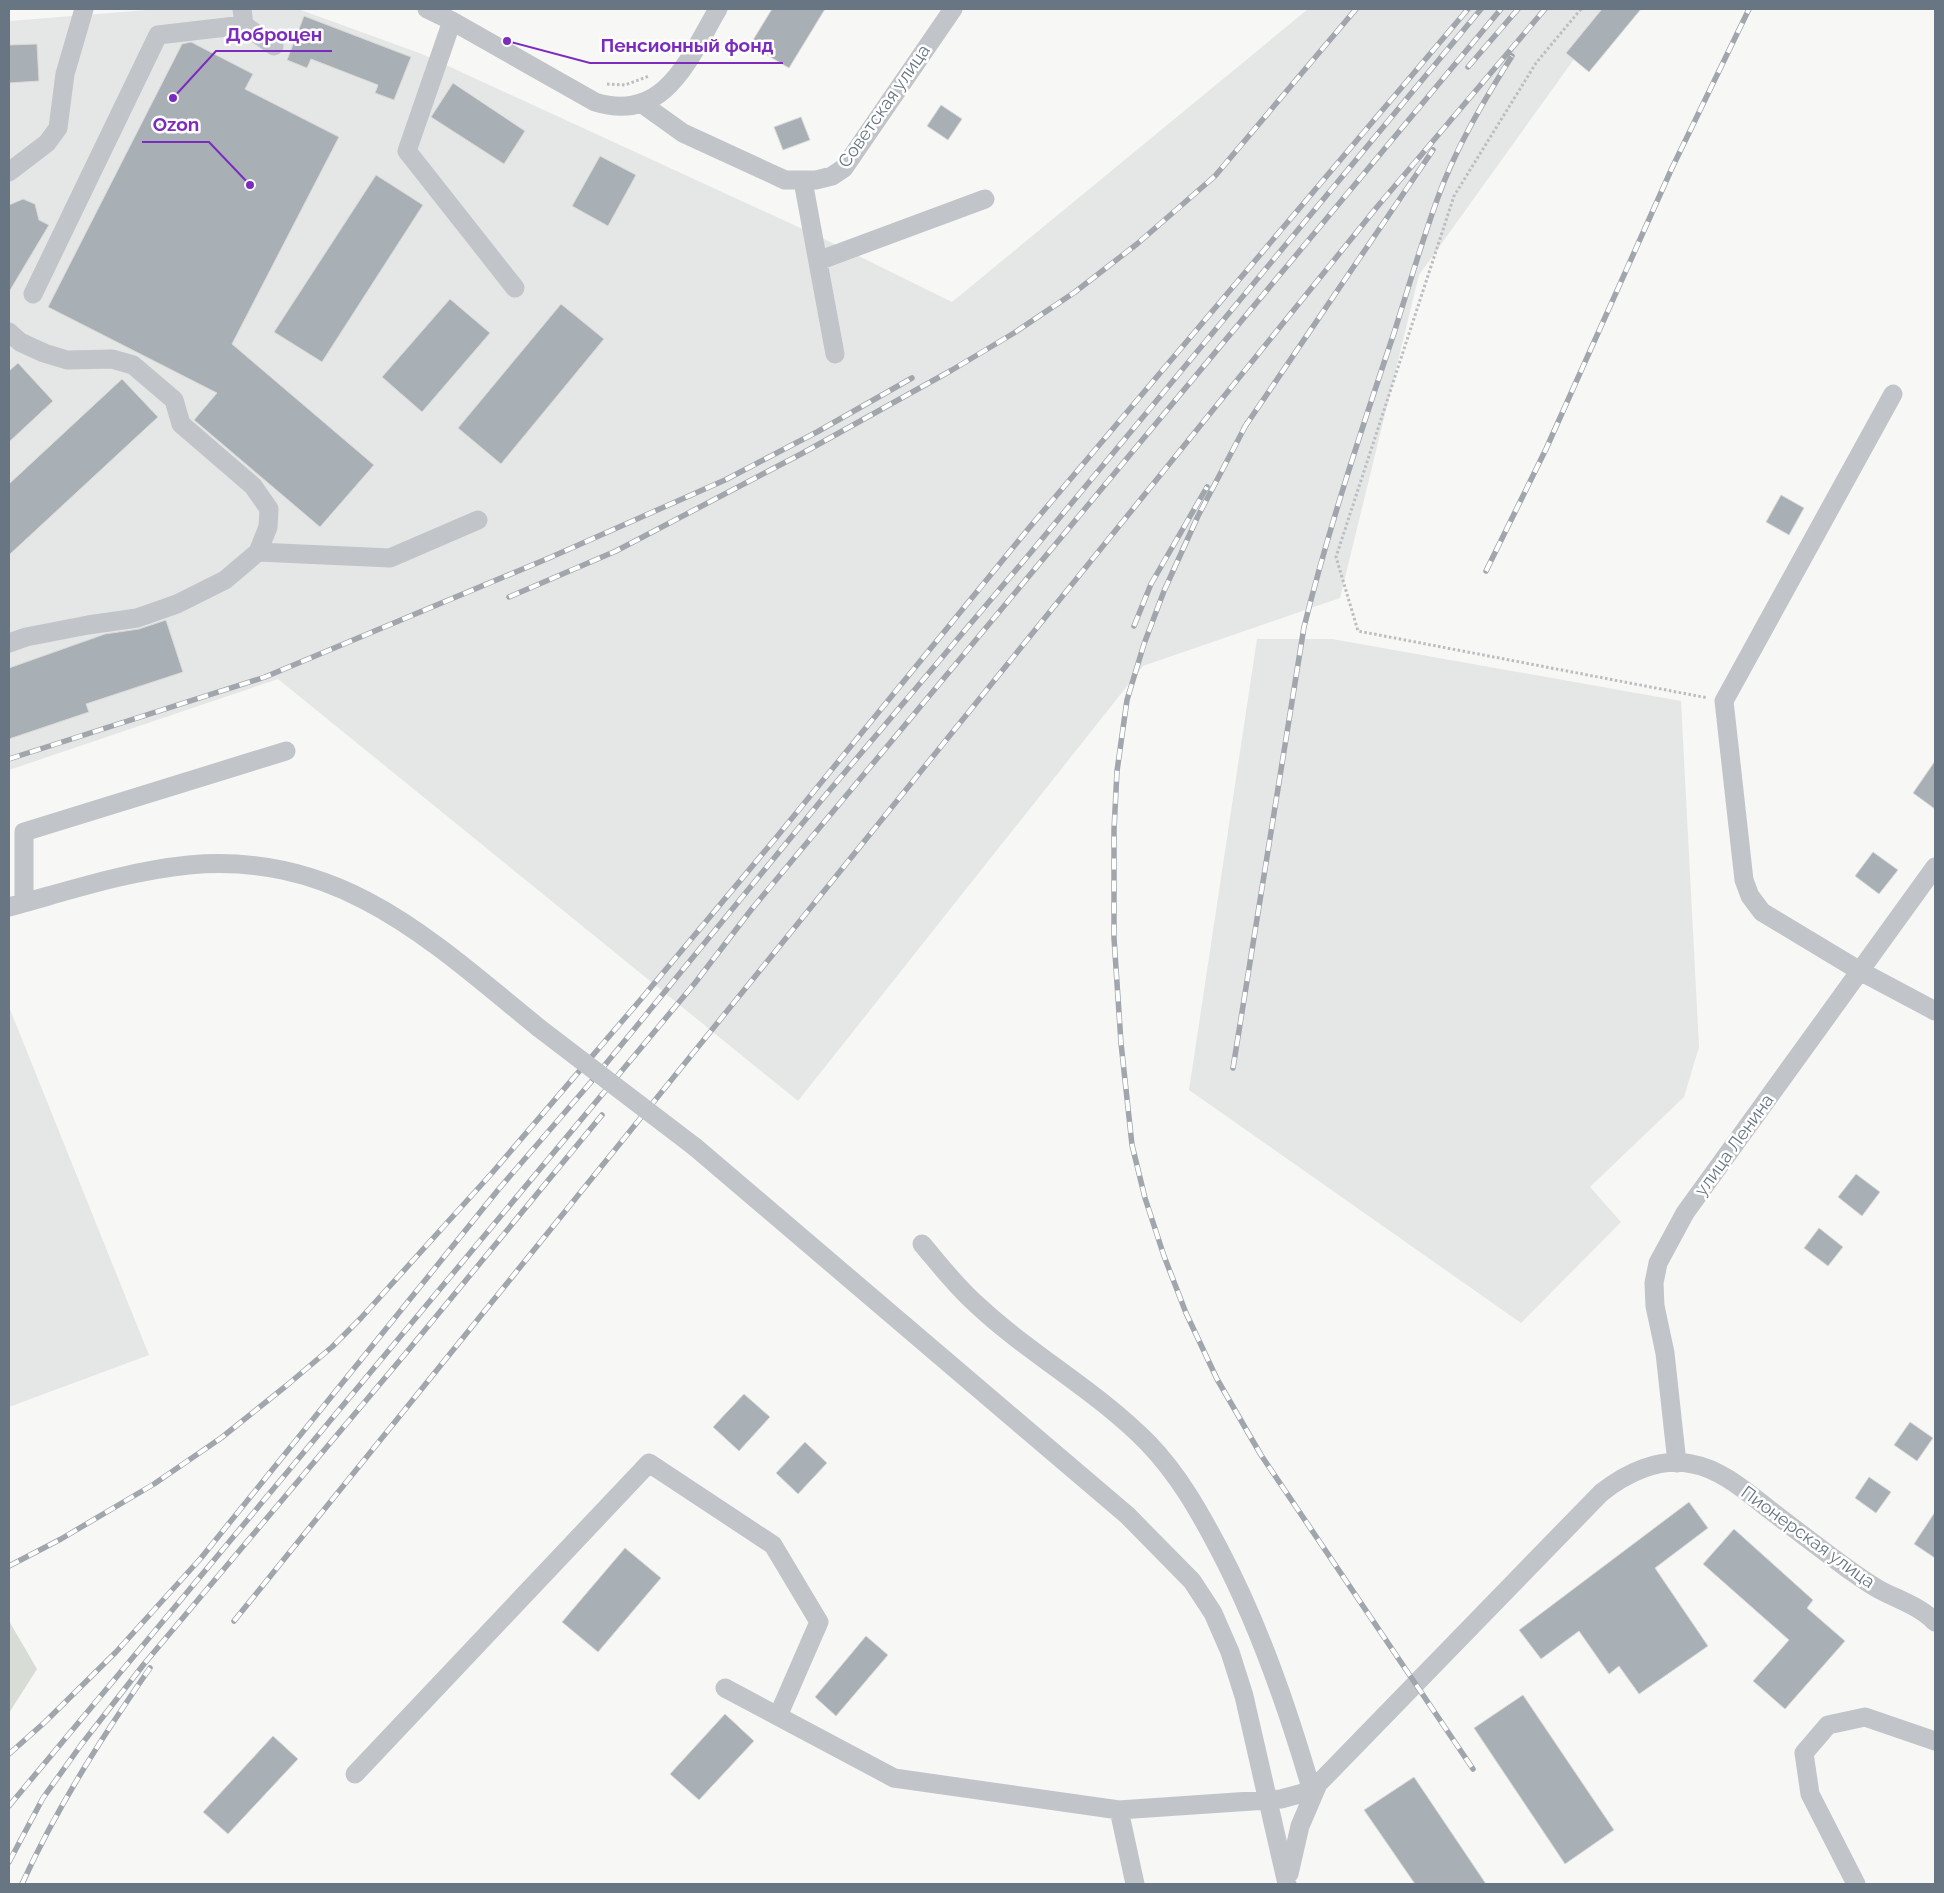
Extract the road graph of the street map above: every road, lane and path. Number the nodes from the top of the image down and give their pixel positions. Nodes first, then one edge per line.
1 (84, 9) edge
2 (427, 9) edge
3 (718, 9) edge
4 (953, 9) edge
5 (1582, 9) edge
6 (243, 17) edge
7 (452, 21) junction
8 (274, 46) dead end
9 (653, 73) dead end
10 (601, 82) dead end
11 (641, 103) junction
12 (9, 172) edge
13 (803, 181) junction
14 (985, 199) dead end
15 (818, 261) junction
16 (515, 288) dead end
17 (33, 294) dead end
18 (9, 332) edge
19 (835, 354) dead end
20 (1894, 394) dead end
21 (478, 520) dead end
22 (258, 552) junction
23 (9, 643) edge
24 (1724, 701) junction
25 (286, 751) dead end
26 (1935, 867) edge
27 (16, 905) edge
28 (1860, 971) junction
29 (1935, 1011) edge
30 (922, 1244) dead end
31 (1677, 1462) junction
32 (1933, 1615) edge
33 (725, 1688) dead end
34 (778, 1716) junction
35 (1935, 1741) edge
36 (355, 1774) dead end
37 (1315, 1786) junction
38 (1269, 1799) junction
39 (1119, 1810) junction
40 (1287, 1883) edge
41 (1134, 1884) edge
42 (1856, 1884) edge

1 - 12 street
2 - 7 street
3 - 11 street
4 - 13 street, Советская улица
5 - 24 path
6 - 8 street
6 - 17 street
7 - 11 street
7 - 16 street
9 - 10 path
11 - 13 street, Советская улица
13 - 15 street
14 - 15 street
15 - 19 street
18 - 22 street
20 - 24 street
21 - 22 street
22 - 23 street
24 - 28 street
25 - 27 street
26 - 28 street, улица Ленина
27 - 38 street, bridge
28 - 29 street
28 - 31 street, улица Ленина
30 - 37 street
31 - 32 street, Пионерская улица
31 - 37 street
33 - 34 street
34 - 36 street
34 - 39 street
35 - 42 street
37 - 38 street
37 - 40 street
38 - 39 street
38 - 40 street
39 - 41 street

